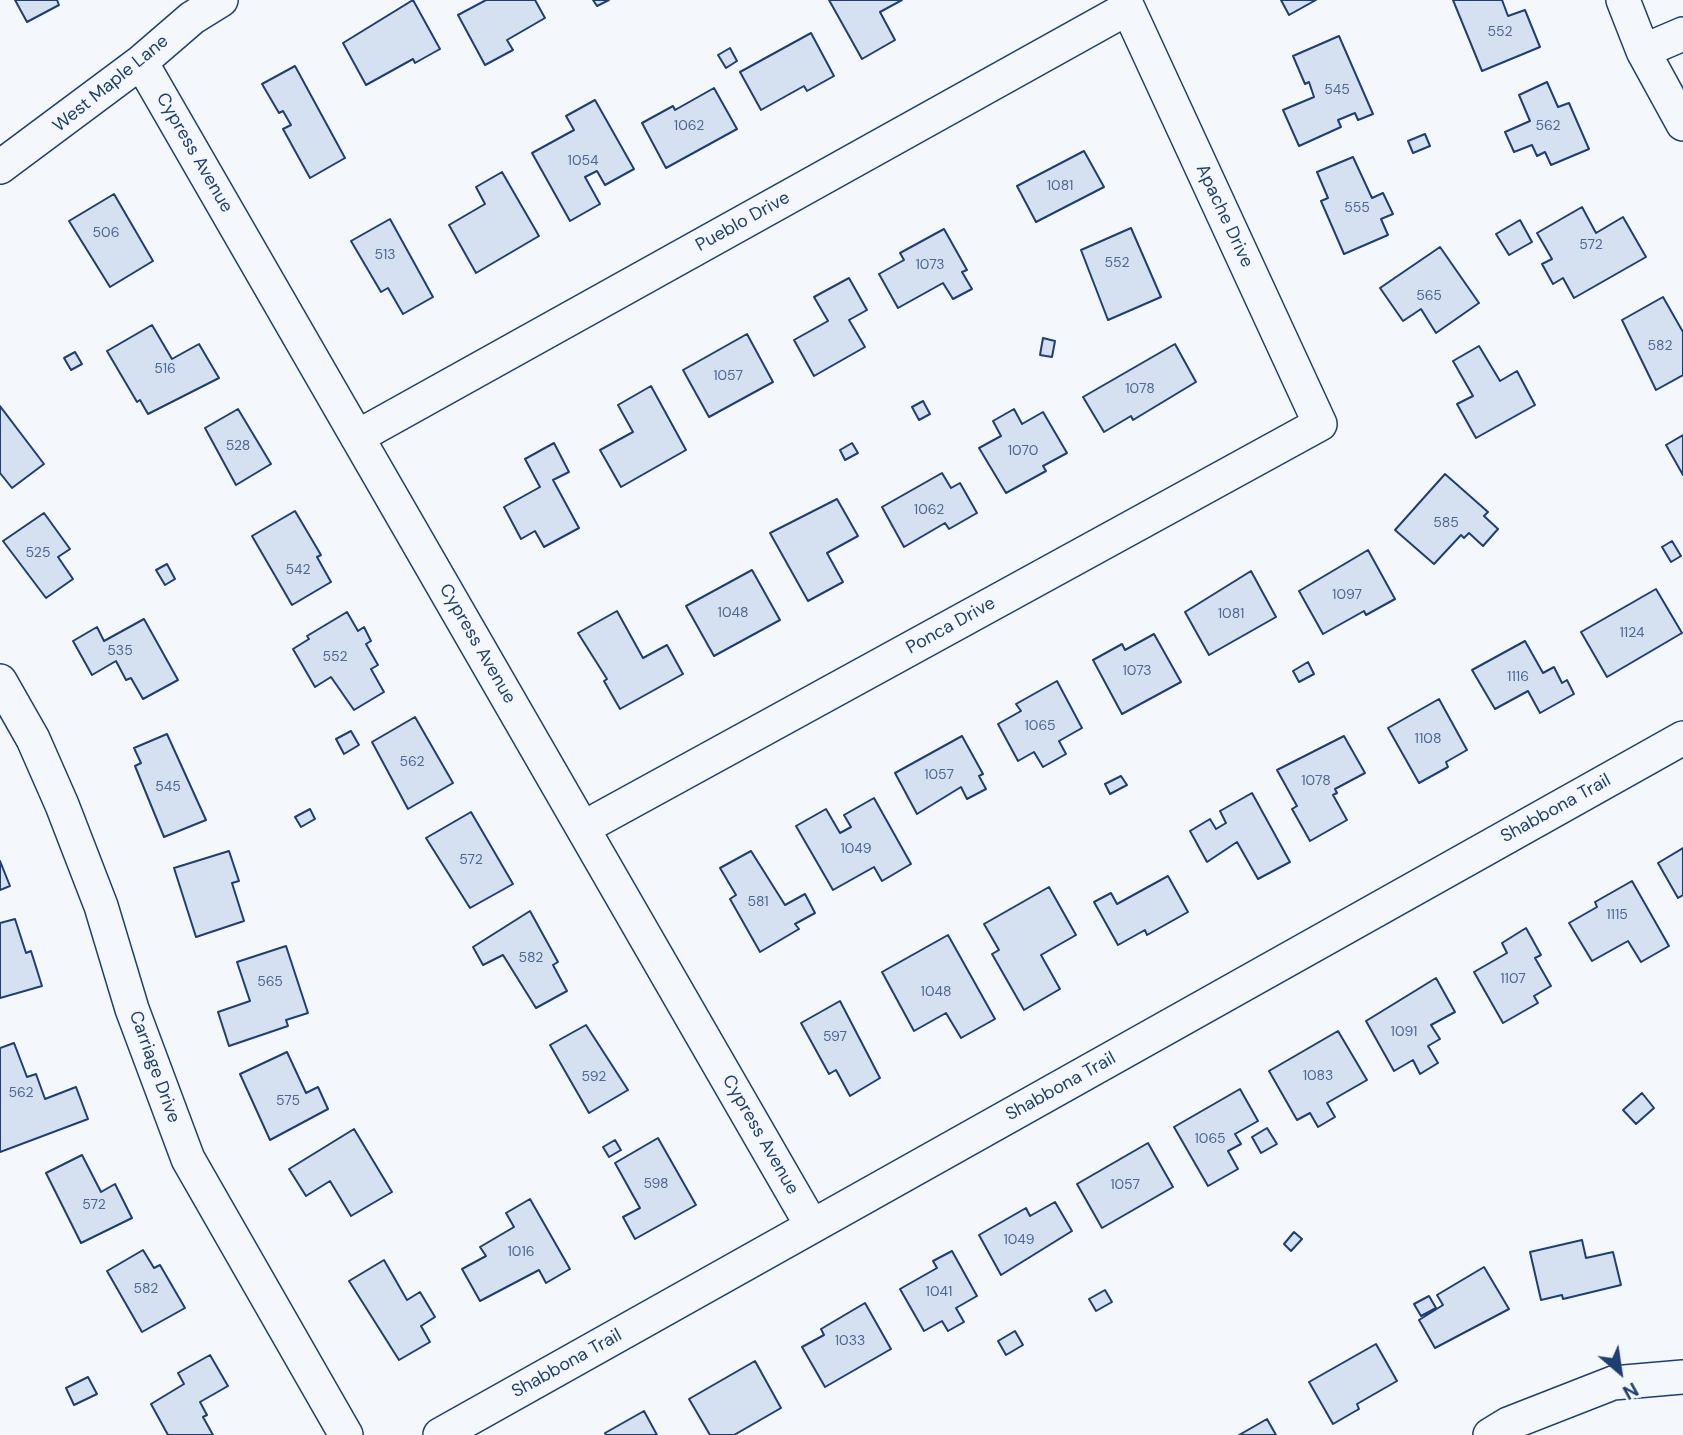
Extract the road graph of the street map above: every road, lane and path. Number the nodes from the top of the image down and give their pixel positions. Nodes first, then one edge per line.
1 (221, 0) edge
2 (1623, 0) edge
3 (1128, 8) joint
4 (1683, 34) edge
5 (1643, 51) junction
6 (141, 62) junction
7 (1683, 124) edge
8 (0, 167) edge
9 (1320, 424) joint
10 (357, 437) junction
11 (0, 681) edge
12 (1683, 738) edge
13 (583, 828) junction
14 (812, 1226) junction
15 (1683, 1377) edge
16 (346, 1435) edge
17 (440, 1435) edge
18 (1490, 1435) edge

1 - 6 street, West Maple Lane
2 - 5 street
3 - 9 street, Apache Drive
3 - 10 street, Pueblo Drive
4 - 5 street
5 - 7 street
6 - 8 street, West Maple Lane
6 - 10 street, Cypress Avenue
9 - 13 street, Ponca Drive
10 - 13 street, Cypress Avenue
11 - 16 street, Carriage Drive
12 - 14 street, Shabbona Trail
13 - 14 street, Cypress Avenue
14 - 17 street, Shabbona Trail
15 - 18 street

